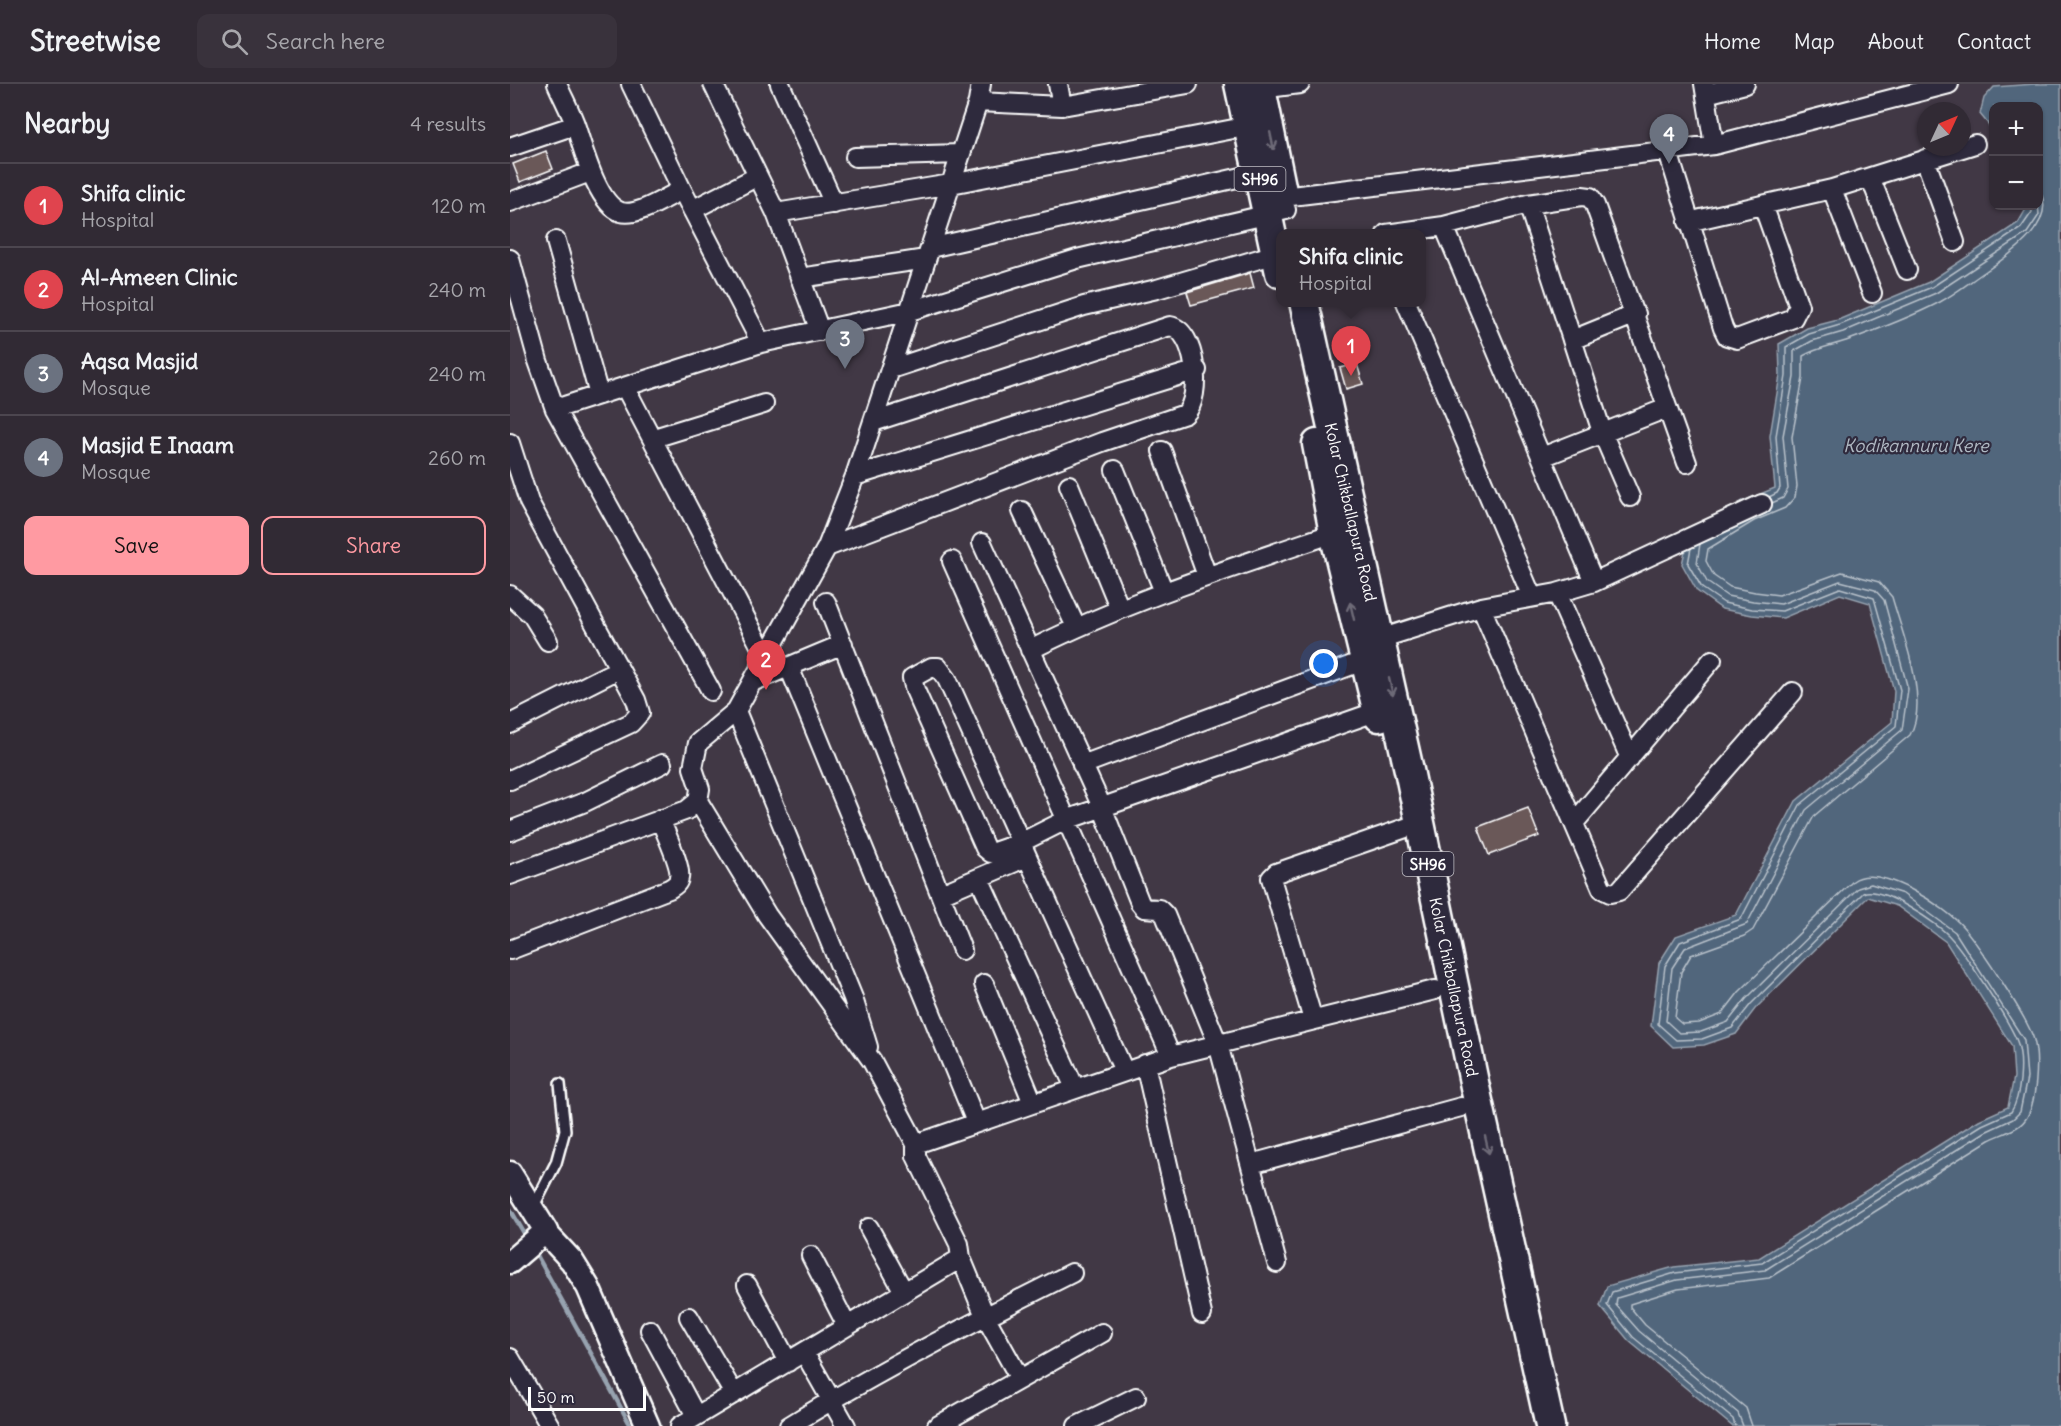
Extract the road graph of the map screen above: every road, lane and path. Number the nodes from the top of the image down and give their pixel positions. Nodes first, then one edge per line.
1 (557, 84) edge
2 (632, 84) edge
3 (713, 84) edge
4 (780, 84) edge
5 (1058, 84) edge
6 (1188, 84) edge
7 (1300, 84) edge
8 (1745, 84) edge
9 (1949, 84) edge
10 (1254, 86) edge
11 (1134, 89) edge
12 (1705, 89) edge
13 (979, 93) edge
14 (1062, 106) junction
15 (575, 125) junction
16 (1249, 126) junction
17 (1975, 144) dead end
18 (1714, 145) junction
19 (510, 147) edge
20 (1668, 152) junction
21 (961, 154) junction
22 (855, 157) dead end
23 (1925, 159) junction
24 (590, 172) junction
25 (1259, 173) junction
26 (758, 176) junction
27 (1870, 177) junction
28 (951, 184) junction
29 (681, 189) junction
30 (1832, 189) junction
31 (510, 202) edge
32 (834, 204) junction
33 (1528, 204) junction
34 (1763, 205) junction
35 (692, 210) junction
36 (776, 213) junction
37 (1688, 222) junction
38 (1444, 226) junction
39 (1281, 229) edge
40 (1281, 229) edge
41 (1286, 229) edge
42 (1422, 229) edge
43 (1276, 231) edge
44 (1276, 232) edge
45 (556, 241) dead end
46 (1955, 242) dead end
47 (928, 254) junction
48 (510, 259) edge
49 (1907, 270) dead end
50 (800, 278) junction
51 (1872, 293) dead end
52 (1288, 307) edge
53 (1305, 307) edge
54 (1408, 307) edge
55 (909, 311) junction
56 (1636, 314) junction
57 (820, 331) junction
58 (1572, 340) junction
59 (761, 343) junction
60 (891, 369) junction
61 (1197, 370) junction
62 (626, 387) junction
63 (599, 395) junction
64 (764, 404) dead end
65 (1667, 408) junction
66 (555, 409) junction
67 (873, 422) junction
68 (1602, 432) junction
69 (654, 438) junction
70 (510, 443) edge
71 (1162, 451) dead end
72 (1542, 457) junction
73 (1687, 463) dead end
74 (1116, 470) dead end
75 (855, 476) junction
76 (1070, 485) dead end
77 (1630, 497) dead end
78 (1762, 504) dead end
79 (1022, 511) dead end
80 (1334, 533) junction
81 (982, 543) dead end
82 (827, 547) junction
83 (952, 561) dead end
84 (1207, 576) junction
85 (1594, 582) junction
86 (1164, 592) junction
87 (1557, 593) junction
88 (510, 595) edge
89 (1532, 597) junction
90 (826, 602) dead end
91 (1482, 607) junction
92 (1120, 609) junction
93 (1076, 627) junction
94 (548, 640) dead end
95 (843, 644) junction
96 (1368, 648) junction
97 (1030, 650) junction
98 (766, 657) junction
99 (1712, 660) dead end
100 (789, 667) junction
101 (619, 669) junction
102 (752, 682) junction
103 (711, 691) dead end
104 (1793, 692) dead end
105 (736, 711) junction
106 (1378, 711) junction
107 (510, 724) edge
108 (1630, 758) junction
109 (662, 764) dead end
110 (1082, 765) junction
111 (510, 780) edge
112 (698, 801) junction
113 (1102, 807) junction
114 (660, 819) junction
115 (1066, 820) junction
116 (1574, 823) junction
117 (1411, 825) junction
118 (510, 831) edge
119 (1023, 850) junction
120 (510, 875) edge
121 (979, 878) junction
122 (941, 894) junction
123 (510, 950) edge
124 (962, 950) dead end
125 (984, 984) dead end
126 (1435, 990) junction
127 (1312, 1020) junction
128 (1218, 1044) junction
129 (1171, 1056) junction
130 (872, 1061) junction
131 (1145, 1064) junction
132 (1124, 1071) junction
133 (560, 1084) dead end
134 (1076, 1088) junction
135 (1034, 1103) junction
136 (1461, 1107) junction
137 (976, 1122) junction
138 (916, 1144) junction
139 (1251, 1164) junction
140 (510, 1173) edge
141 (532, 1210) junction
142 (869, 1228) dead end
143 (542, 1236) junction
144 (811, 1256) dead end
145 (961, 1258) junction
146 (510, 1262) edge
147 (1277, 1263) dead end
148 (1072, 1273) dead end
149 (747, 1284) dead end
150 (904, 1292) junction
151 (1202, 1314) dead end
152 (985, 1316) junction
153 (688, 1317) dead end
154 (847, 1326) junction
155 (650, 1330) dead end
156 (1102, 1333) dead end
157 (804, 1352) junction
158 (510, 1358) edge
159 (788, 1362) junction
160 (1020, 1379) junction
161 (734, 1394) junction
162 (1136, 1397) dead end
163 (831, 1400) junction
164 (696, 1416) junction
165 (550, 1426) edge
166 (648, 1426) edge
167 (680, 1426) edge
168 (789, 1426) edge
169 (846, 1426) edge
170 (938, 1426) edge
171 (1077, 1426) edge
172 (1532, 1426) edge
173 (1550, 1426) edge

1 - 15 street
2 - 29 street
3 - 26 street
4 - 32 street
5 - 14 street
6 - 11 street
7 - 10 street
8 - 12 street
9 - 18 street
10 - 16 main road, SH96
10 -> 39 main road, SH96
11 - 14 street
12 - 18 street
13 - 14 street
13 - 21 street
15 - 19 street
15 - 24 street
16 - 25 main road, SH96
16 - 28 street
17 - 23 street
18 - 20 street
20 - 37 street
20 - 41 street
21 - 22 street
21 - 28 street
23 - 27 street
23 - 46 street
24 - 29 street
24 - 31 street
25 - 40 main road, SH96
25 - 47 street
26 - 35 street
26 - 36 street
27 - 30 street
27 - 49 street
28 - 32 street
28 - 47 street
29 - 35 street
30 - 34 street
30 - 51 street
32 - 36 street
33 - 38 street
33 - 56 street
33 - 58 street
34 - 37 street
34 - 37 street
35 - 59 street
36 - 50 street
38 - 42 street
38 - 72 street
43 - 55 street
44 - 60 street
45 - 63 street
47 - 50 street
47 - 55 street
48 - 66 street
50 - 57 street
52 - 80 main road, Kolar Chikballapura Road / SH96
53 - 96 main road, Kolar Chikballapura Road / SH96
54 - 89 street
55 - 57 street
55 - 60 street
56 - 58 street
56 - 65 street
57 - 59 street
58 - 68 street
59 - 62 street
60 - 67 street
61 - 67 street
61 - 75 street
61 - 82 street
62 - 63 street
62 - 69 street
63 - 66 street
64 - 69 street
65 - 68 street
65 - 73 street
66 - 103 street
67 - 75 street
68 - 72 street
68 - 77 street
69 - 98 street
70 - 101 street
71 - 84 street
72 - 85 street
74 - 86 street
75 - 82 street
76 - 92 street
78 - 85 street
79 - 93 street
80 - 84 street
96 -> 80 main road, Kolar Chikballapura Road / SH96
81 - 97 street
82 - 98 street
83 - 115 street
84 - 86 street
85 - 87 street
86 - 92 street
87 - 89 street
87 - 108 street
88 - 94 street
89 - 91 street
90 - 95 street
91 - 96 street
91 - 116 street
92 - 93 street
93 - 97 street
95 - 100 street
95 - 122 street
96 - 106 main road, Kolar Chikballapura Road / SH96
96 - 110 street
96 -> 117 main road, Kolar Chikballapura Road / SH96
97 - 110 street
98 - 102 street
99 - 108 street
100 - 102 street
100 - 137 street
101 - 107 street
101 - 111 street
102 - 105 street
104 - 116 street
105 - 112 street
105 - 130 street
106 - 113 street
106 - 117 main road, Kolar Chikballapura Road / SH96
108 - 116 street
109 - 118 street
110 - 113 street
112 - 114 street
112 - 130 street
113 - 115 street
113 - 128 street
114 - 120 street
114 - 123 street
115 - 119 street
115 - 129 street
117 - 126 main road, Kolar Chikballapura Road / SH96
117 - 127 street
117 -> 173 main road, Kolar Chikballapura Road / SH96
119 - 119 street
119 - 121 street
119 - 132 street
121 - 122 street
121 - 134 street
122 - 124 street
125 - 135 street
126 - 127 street
126 - 136 main road, Kolar Chikballapura Road / SH96
127 - 128 street
128 - 129 street
128 - 139 street
129 - 131 street
130 - 138 street
131 - 132 street
131 - 151 street
132 - 134 street
133 - 141 lane
134 - 135 street
135 - 137 street
136 - 139 street
136 - 172 main road, Kolar Chikballapura Road / SH96
137 - 138 street
138 - 145 street
139 - 147 street
140 - 141 street
141 - 143 street
142 - 150 street
143 - 146 street
143 - 166 street
144 - 154 street
145 - 150 street
145 - 152 street
148 - 152 street
149 - 159 street
150 - 154 street
152 - 160 street
152 - 163 street
153 - 161 street
154 - 157 street
155 - 164 street
156 - 160 street
157 - 159 street
157 - 163 street
158 - 165 street
159 - 161 street
160 - 170 street
161 - 164 street
162 - 171 street
163 - 168 street
163 - 169 street
164 - 167 street

